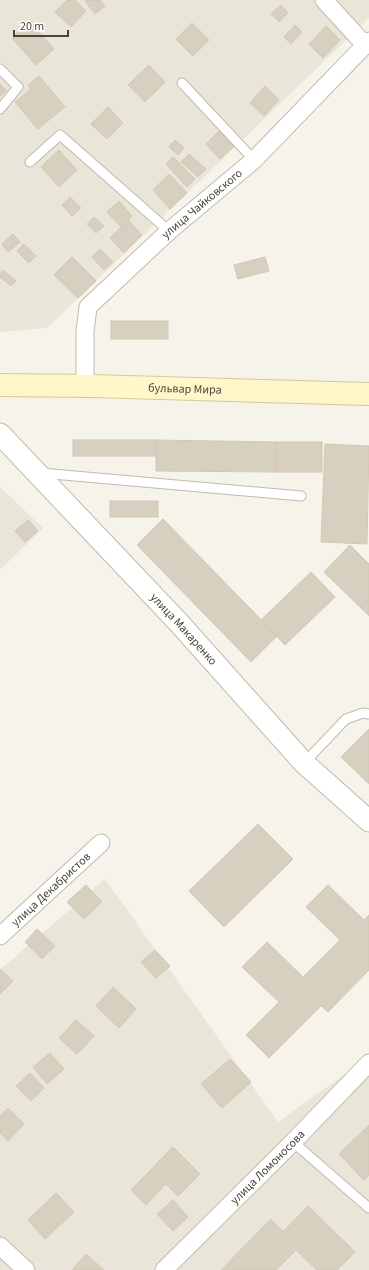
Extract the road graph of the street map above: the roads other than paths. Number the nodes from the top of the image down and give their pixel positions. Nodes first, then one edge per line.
1 (324, 0) edge
2 (367, 43) edge
3 (0, 69) edge
4 (182, 83) dead end
5 (0, 109) edge
6 (254, 160) junction
7 (30, 162) dead end
8 (169, 231) junction
9 (0, 385) edge
10 (85, 386) junction
11 (369, 394) edge
12 (0, 434) edge
13 (37, 473) junction
14 (301, 496) dead end
15 (369, 714) edge
16 (304, 763) junction
17 (369, 821) edge
18 (101, 843) dead end
19 (0, 936) edge
20 (369, 1063) edge
21 (293, 1142) junction
22 (369, 1208) edge
23 (0, 1246) edge
24 (26, 1270) edge
25 (164, 1270) edge

1 - 2 street
2 - 6 street, улица Чайковского
3 - 5 lane
4 - 6 lane
6 - 8 street, улица Чайковского
7 - 8 lane
8 - 10 street, улица Чайковского
9 - 10 main road, бульвар Мира
10 - 11 main road, бульвар Мира
12 - 13 street, улица Макаренко
13 - 14 lane
13 - 16 street, улица Макаренко
15 - 16 lane
16 - 17 street, улица Макаренко
18 - 19 street, улица Декабристов
20 - 21 street, улица Ломоносова
21 - 22 lane
21 - 25 street, улица Ломоносова
23 - 24 street

